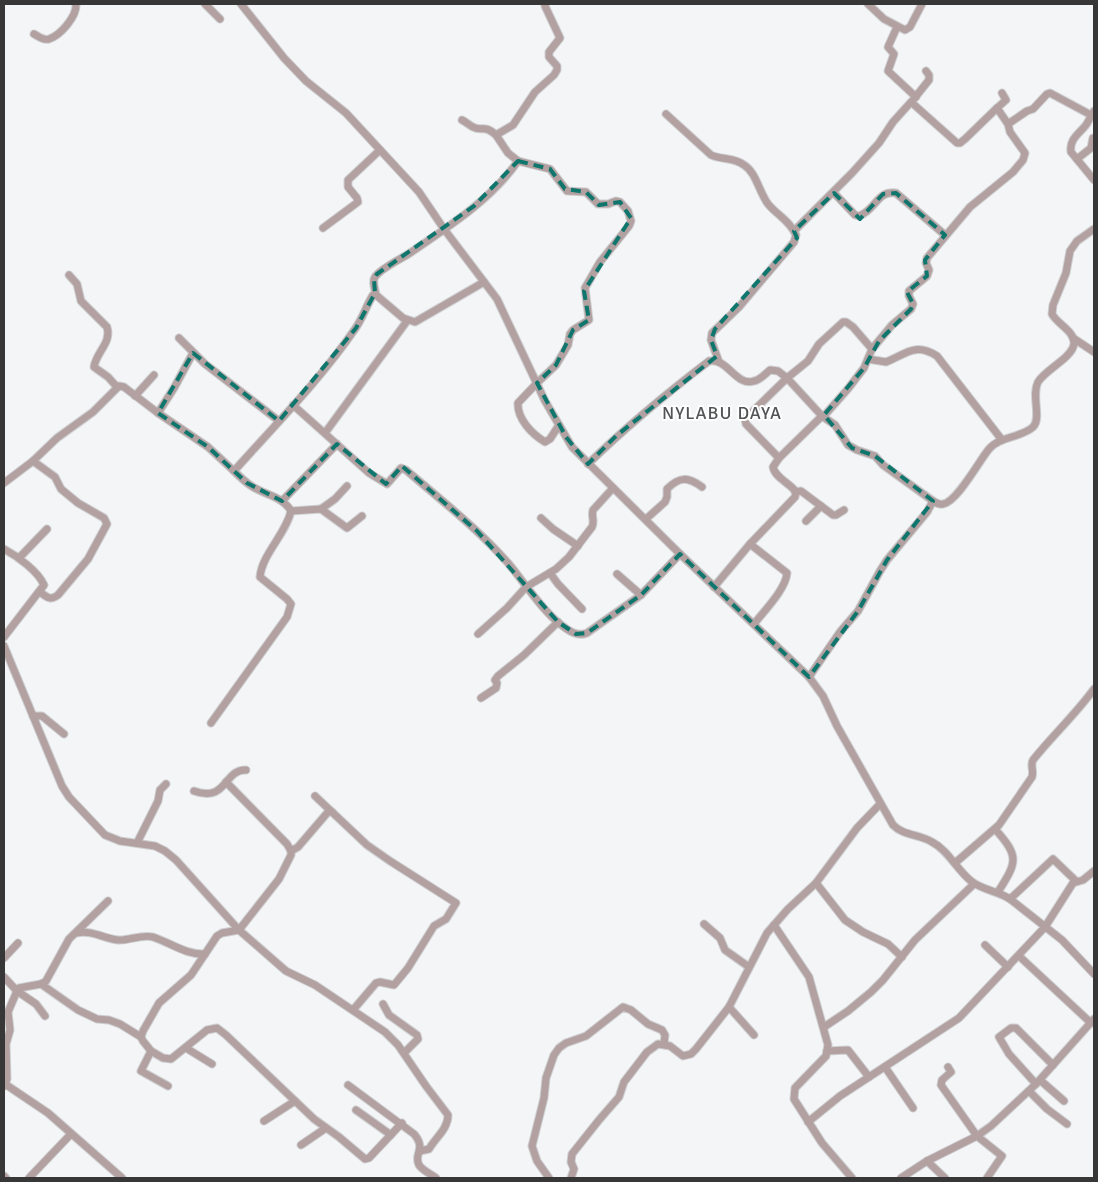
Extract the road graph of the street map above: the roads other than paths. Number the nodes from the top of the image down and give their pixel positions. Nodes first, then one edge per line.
1 (76, 4) edge
2 (205, 4) edge
3 (241, 4) edge
4 (545, 4) edge
5 (868, 4) edge
6 (922, 4) edge
7 (220, 19) dead end
8 (897, 27) junction
9 (34, 34) dead end
10 (926, 71) dead end
11 (1002, 93) dead end
12 (913, 100) junction
13 (997, 108) junction
14 (1093, 113) edge
15 (666, 114) dead end
16 (462, 120) dead end
17 (1008, 124) junction
18 (496, 136) junction
19 (1093, 138) edge
20 (380, 150) junction
21 (1077, 159) junction
22 (518, 161) junction
23 (1094, 180) edge
24 (834, 193) junction
25 (323, 228) dead end
26 (444, 229) junction
27 (1094, 229) edge
28 (794, 231) junction
29 (945, 235) junction
30 (69, 275) dead end
31 (484, 282) junction
32 (376, 295) junction
33 (407, 321) junction
34 (179, 338) dead end
35 (1073, 338) junction
36 (872, 349) junction
37 (1094, 352) edge
38 (193, 353) junction
39 (868, 359) junction
40 (719, 362) junction
41 (154, 375) dead end
42 (786, 378) junction
43 (537, 382) junction
44 (117, 387) junction
45 (135, 396) junction
46 (293, 405) junction
47 (158, 413) junction
48 (822, 416) junction
49 (279, 421) junction
50 (559, 425) junction
51 (325, 433) junction
52 (1002, 440) junction
53 (337, 444) junction
54 (780, 458) junction
55 (33, 461) junction
56 (588, 464) junction
57 (234, 471) junction
58 (4, 483) edge
59 (347, 486) dead end
60 (702, 487) dead end
61 (612, 488) junction
62 (795, 492) junction
63 (282, 501) junction
64 (933, 501) junction
65 (821, 506) junction
66 (321, 509) junction
67 (844, 510) dead end
68 (291, 511) junction
69 (362, 516) dead end
70 (541, 518) dead end
71 (646, 519) junction
72 (806, 521) dead end
73 (47, 529) dead end
74 (750, 544) junction
75 (578, 546) junction
76 (4, 549) edge
77 (680, 554) junction
78 (19, 558) junction
79 (550, 573) junction
80 (616, 574) dead end
81 (526, 587) junction
82 (714, 587) junction
83 (40, 592) junction
84 (641, 596) junction
85 (582, 609) dead end
86 (558, 622) junction
87 (754, 624) junction
88 (478, 634) dead end
89 (4, 637) edge
90 (4, 646) edge
91 (809, 677) junction
92 (1094, 689) edge
93 (481, 698) dead end
94 (32, 716) junction
95 (211, 723) dead end
96 (64, 734) dead end
97 (246, 770) dead end
98 (226, 782) junction
99 (166, 784) dead end
100 (194, 791) dead end
101 (315, 796) dead end
102 (880, 804) junction
103 (332, 812) junction
104 (995, 829) junction
105 (137, 843) junction
106 (291, 851) junction
107 (955, 863) junction
108 (1094, 871) edge
109 (1076, 881) junction
110 (816, 883) junction
111 (974, 884) junction
112 (998, 892) junction
113 (1010, 899) junction
114 (108, 901) dead end
115 (704, 924) dead end
116 (774, 925) junction
117 (1045, 927) junction
118 (239, 930) junction
119 (75, 933) junction
120 (18, 943) dead end
121 (985, 945) dead end
122 (204, 954) junction
123 (1019, 956) junction
124 (902, 957) junction
125 (4, 958) edge
126 (749, 967) junction
127 (1008, 967) junction
128 (1094, 974) edge
129 (4, 977) edge
130 (41, 984) junction
131 (17, 991) junction
132 (384, 1004) dead end
133 (729, 1007) junction
134 (353, 1010) junction
135 (45, 1016) dead end
136 (1093, 1021) edge
137 (824, 1028) junction
138 (754, 1035) dead end
139 (141, 1037) junction
140 (664, 1044) junction
141 (186, 1048) junction
142 (151, 1051) junction
143 (827, 1051) junction
144 (404, 1053) junction
145 (212, 1064) dead end
146 (1053, 1064) junction
147 (885, 1066) junction
148 (948, 1067) dead end
149 (869, 1077) junction
150 (1038, 1082) junction
151 (5, 1085) edge
152 (348, 1085) dead end
153 (168, 1086) dead end
154 (1029, 1091) junction
155 (295, 1101) junction
156 (1064, 1101) dead end
157 (913, 1108) dead end
158 (356, 1110) dead end
159 (264, 1121) dead end
160 (808, 1122) junction
161 (402, 1123) junction
162 (1067, 1124) dead end
163 (326, 1128) junction
164 (71, 1134) junction
165 (391, 1135) junction
166 (977, 1136) junction
167 (301, 1145) dead end
168 (420, 1151) junction
169 (927, 1161) junction
170 (29, 1178) edge
171 (122, 1178) edge
172 (436, 1178) edge
173 (549, 1178) edge
174 (571, 1178) edge
175 (852, 1178) edge
176 (901, 1178) edge
177 (945, 1178) edge
178 (987, 1178) edge

1 - 9 street
2 - 7 street
3 - 20 street
4 - 18 street
5 - 8 street
6 - 8 street
8 - 12 street
10 - 12 street
11 - 13 street
12 - 13 street
12 - 24 street
13 - 17 street
14 - 17 street
14 - 21 street
15 - 28 street
16 - 18 street
17 - 29 street
18 - 22 street
19 - 21 street
20 - 25 street
20 - 26 street
21 - 23 street
22 - 26 street
22 - 43 street
24 - 28 street
24 - 29 street
26 - 31 street
26 - 32 street
27 - 35 street
28 - 40 street
29 - 36 street
30 - 44 street
31 - 33 street
31 - 43 street
32 - 33 street
32 - 46 street
33 - 51 street
34 - 38 street
35 - 37 street
35 - 52 street
36 - 39 street
36 - 42 street
38 - 47 street
38 - 49 street
39 - 48 street
39 - 52 street
40 - 42 street
40 - 56 street
41 - 45 street
42 - 48 street
42 - 54 street
43 - 50 street
43 - 50 street
44 - 45 street
44 - 55 street
45 - 47 street
46 - 49 street
46 - 51 street
47 - 57 street
48 - 54 street
48 - 64 street
49 - 57 street
50 - 56 street
51 - 53 street
52 - 64 street
53 - 63 street
53 - 81 street
54 - 62 street
55 - 58 street
55 - 83 street
56 - 61 street
57 - 63 street
59 - 66 street
60 - 71 street
61 - 71 street
61 - 75 street
62 - 65 street
62 - 74 street
63 - 68 street
64 - 91 street
65 - 67 street
65 - 72 street
66 - 68 street
66 - 69 street
68 - 95 street
70 - 75 street
71 - 77 street
73 - 78 street
74 - 82 street
74 - 87 street
75 - 79 street
76 - 78 street
77 - 82 street
77 - 84 street
78 - 83 street
79 - 81 street
79 - 85 street
80 - 84 street
81 - 86 street
81 - 88 street
82 - 87 street
83 - 89 street
84 - 86 street
86 - 93 street
87 - 91 street
90 - 94 street
91 - 102 street
92 - 104 street
94 - 96 street
94 - 105 street
97 - 98 street
98 - 100 street
98 - 106 street
99 - 105 street
101 - 103 street
102 - 107 street
102 - 110 street
103 - 106 street
103 - 134 street
104 - 107 street
104 - 112 street
105 - 118 street
106 - 118 street
107 - 111 street
108 - 109 street
109 - 113 street
109 - 117 street
110 - 116 street
110 - 124 street
111 - 112 street
111 - 124 street
112 - 113 street
113 - 117 street
114 - 119 street
115 - 126 street
116 - 126 street
116 - 137 street
117 - 123 street
117 - 128 street
118 - 122 street
118 - 134 street
119 - 122 street
119 - 130 street
120 - 125 street
121 - 127 street
122 - 139 street
123 - 127 street
123 - 136 street
124 - 137 street
126 - 133 street
127 - 147 street
129 - 131 street
130 - 131 street
130 - 139 street
131 - 135 street
131 - 151 street
132 - 144 street
133 - 138 street
133 - 140 street
134 - 144 street
136 - 146 street
137 - 143 street
139 - 142 street
140 - 173 street
140 - 174 street
141 - 142 street
141 - 145 street
141 - 155 street
142 - 153 street
143 - 149 street
143 - 160 street
144 - 168 street
146 - 150 street
146 - 150 street
147 - 149 street
147 - 157 street
148 - 166 street
149 - 160 street
150 - 154 street
150 - 156 street
151 - 164 street
152 - 161 street
154 - 162 street
154 - 166 street
155 - 159 street
155 - 163 street
158 - 165 street
160 - 175 street
161 - 165 street
161 - 168 street
163 - 165 street
163 - 167 street
164 - 170 street
164 - 171 street
166 - 169 street
166 - 178 street
168 - 172 street
169 - 176 street
169 - 177 street

